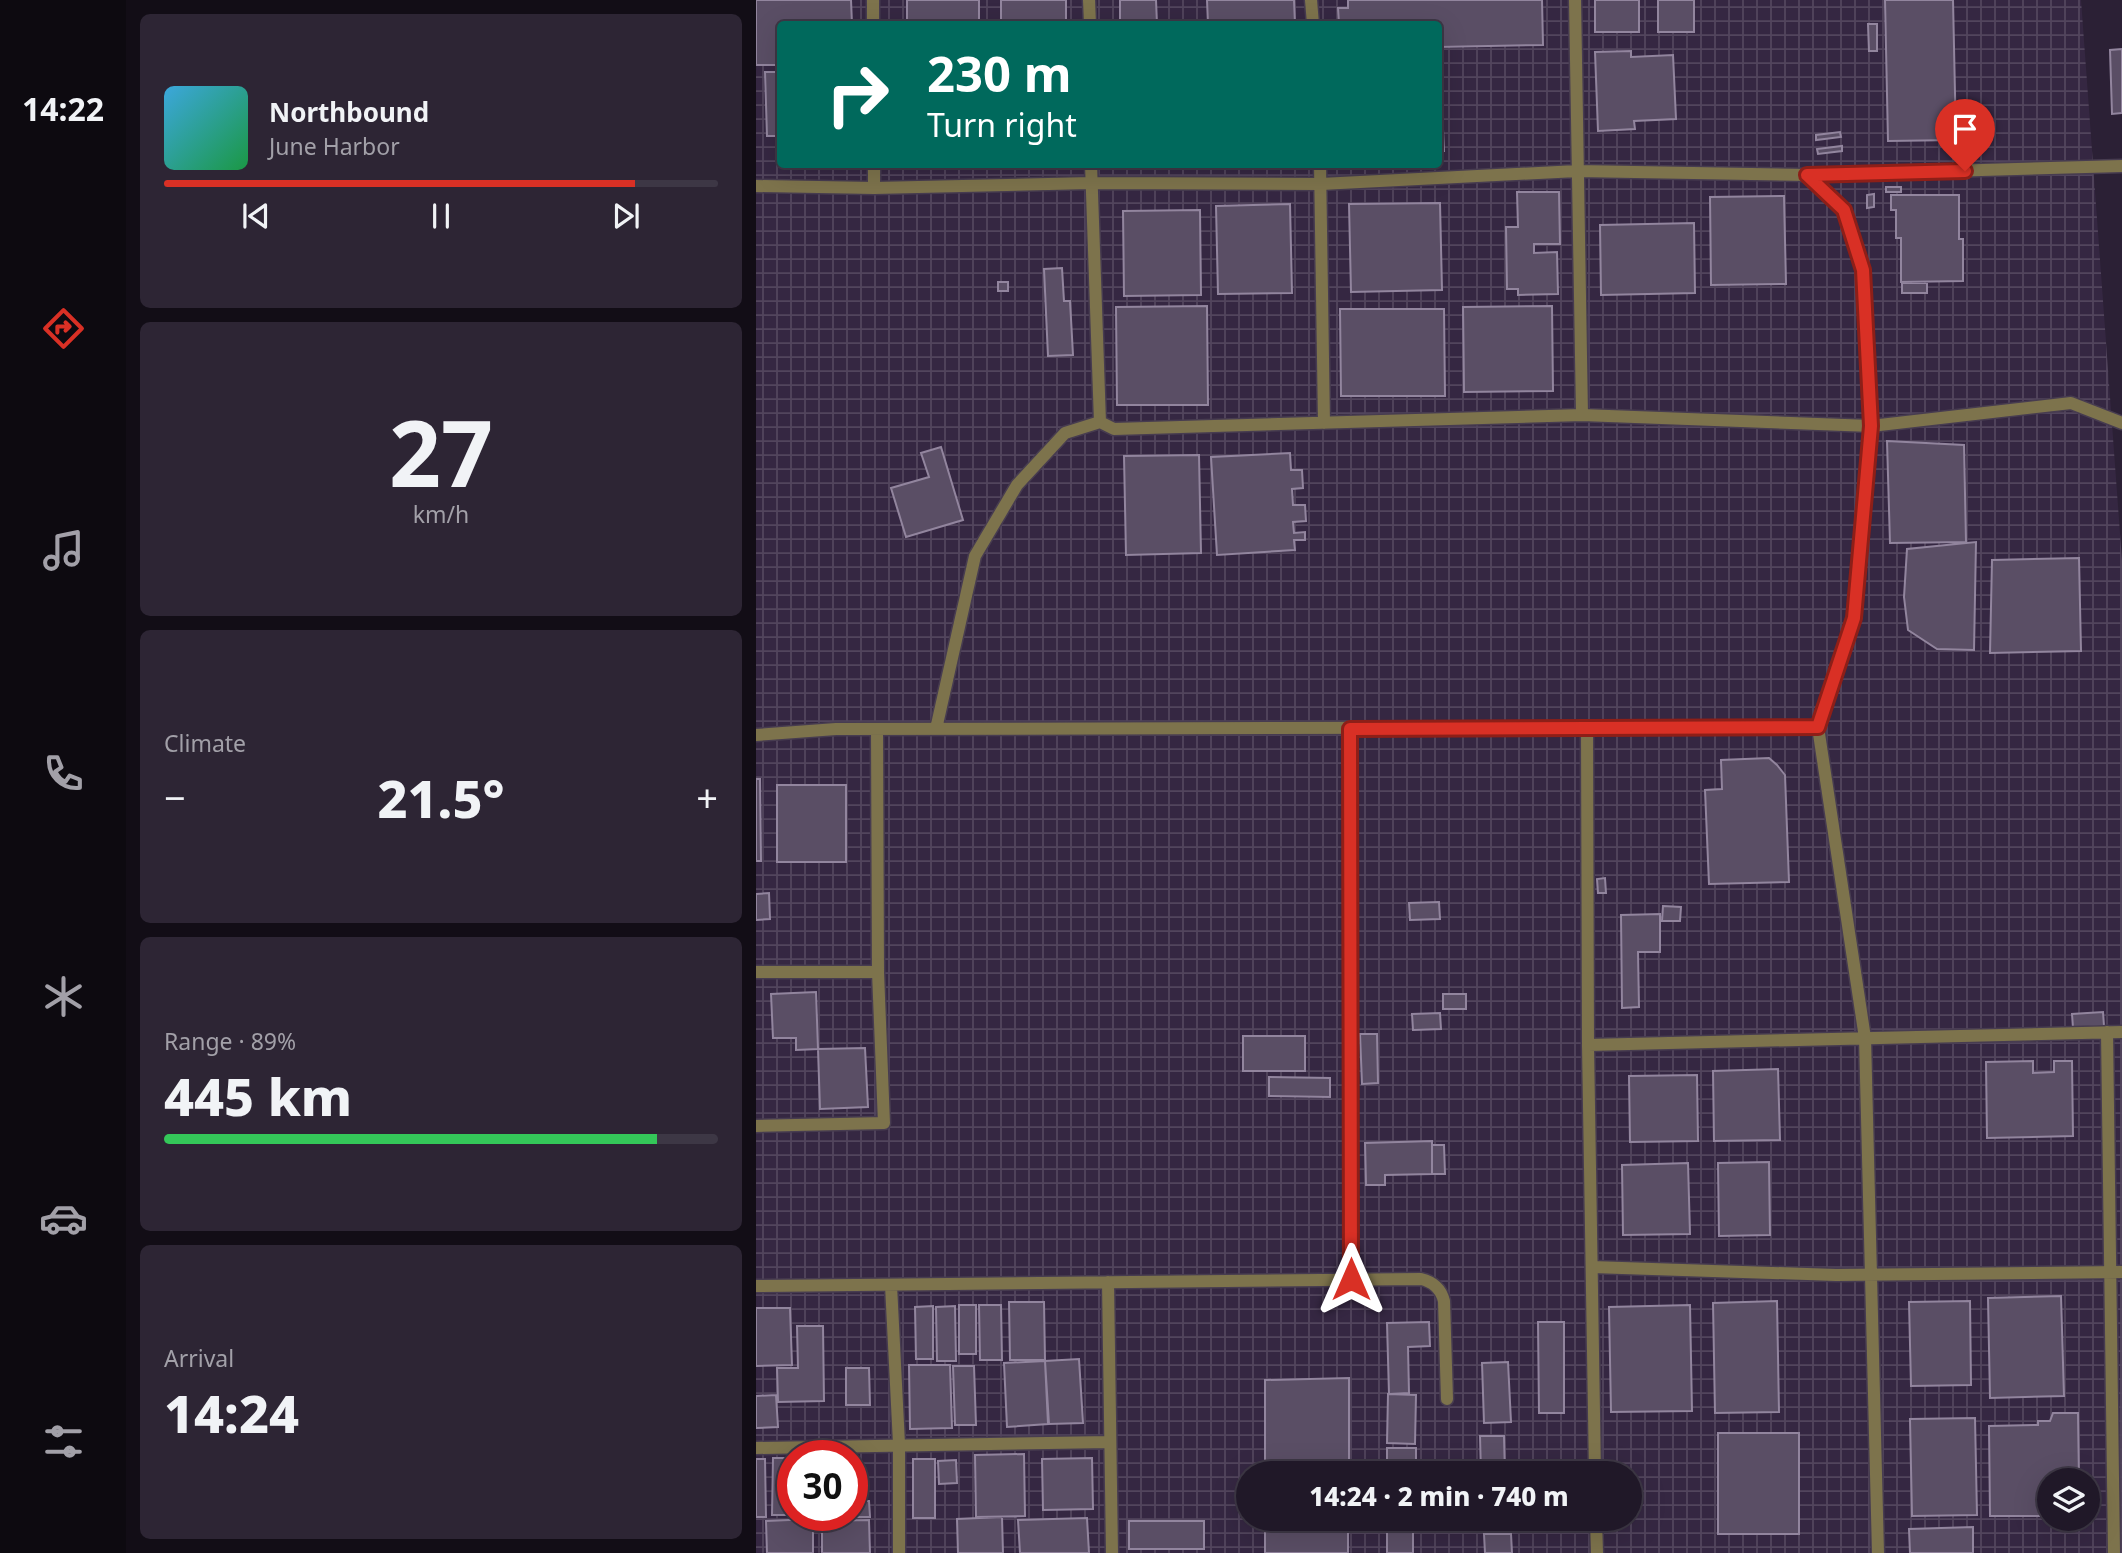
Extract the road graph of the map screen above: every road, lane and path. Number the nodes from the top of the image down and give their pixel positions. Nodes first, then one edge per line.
1 (873, 0) edge
2 (1089, 0) edge
3 (1311, 0) edge
4 (1575, 0) edge
5 (873, 21) edge
6 (1090, 21) edge
7 (1312, 21) edge
8 (2122, 166) edge
9 (874, 168) edge
10 (1091, 168) edge
11 (1320, 168) edge
12 (1577, 172) junction
13 (1807, 175) junction
14 (1091, 183) junction
15 (1321, 184) junction
16 (756, 186) edge
17 (874, 188) junction
18 (1582, 415) junction
19 (1100, 422) junction
20 (2122, 423) edge
21 (1324, 424) junction
22 (1871, 426) junction
23 (1818, 727) junction
24 (1587, 728) junction
25 (877, 729) junction
26 (936, 729) junction
27 (1350, 729) junction
28 (756, 735) edge
29 (756, 972) edge
30 (878, 972) junction
31 (2107, 1032) junction
32 (2122, 1032) edge
33 (1865, 1038) junction
34 (1588, 1045) junction
35 (756, 1126) edge
36 (1592, 1267) junction
37 (2116, 1272) edge
38 (1871, 1275) junction
39 (1351, 1279) junction
40 (1108, 1282) junction
41 (891, 1285) junction
42 (756, 1286) edge
43 (1447, 1399) dead end
44 (1110, 1442) junction
45 (900, 1444) junction
46 (756, 1448) edge
47 (1595, 1461) edge
48 (1596, 1531) edge
49 (899, 1553) edge
50 (1112, 1553) edge
51 (1597, 1553) edge
52 (1878, 1553) edge
53 (2114, 1553) edge

1 - 5 street
2 - 6 street
3 - 7 street
4 - 12 street
8 - 13 street
9 - 17 street
10 - 14 street
11 - 15 street
12 - 13 street
12 - 15 street
12 - 18 street
13 - 22 street
14 - 15 street
14 - 17 street
14 - 19 street
15 - 21 street
16 - 17 street
18 - 21 street
18 - 22 street
19 - 21 street
19 - 26 street
20 - 22 street
22 - 23 street
23 - 24 street
23 - 33 street
24 - 27 street
24 - 34 street
25 - 26 street
25 - 28 street
25 - 30 street
26 - 27 street
27 - 39 street
29 - 30 street
30 - 35 street
31 - 32 street
31 - 33 street
31 - 37 street
33 - 34 street
33 - 38 street
34 - 36 street
36 - 38 street
36 - 47 street
37 - 38 street
37 - 53 street
38 - 52 street
39 - 40 street
39 - 43 street
40 - 41 street
40 - 44 street
41 - 42 street
41 - 45 street
44 - 45 street
44 - 50 street
45 - 46 street
45 - 49 street
48 - 51 street

